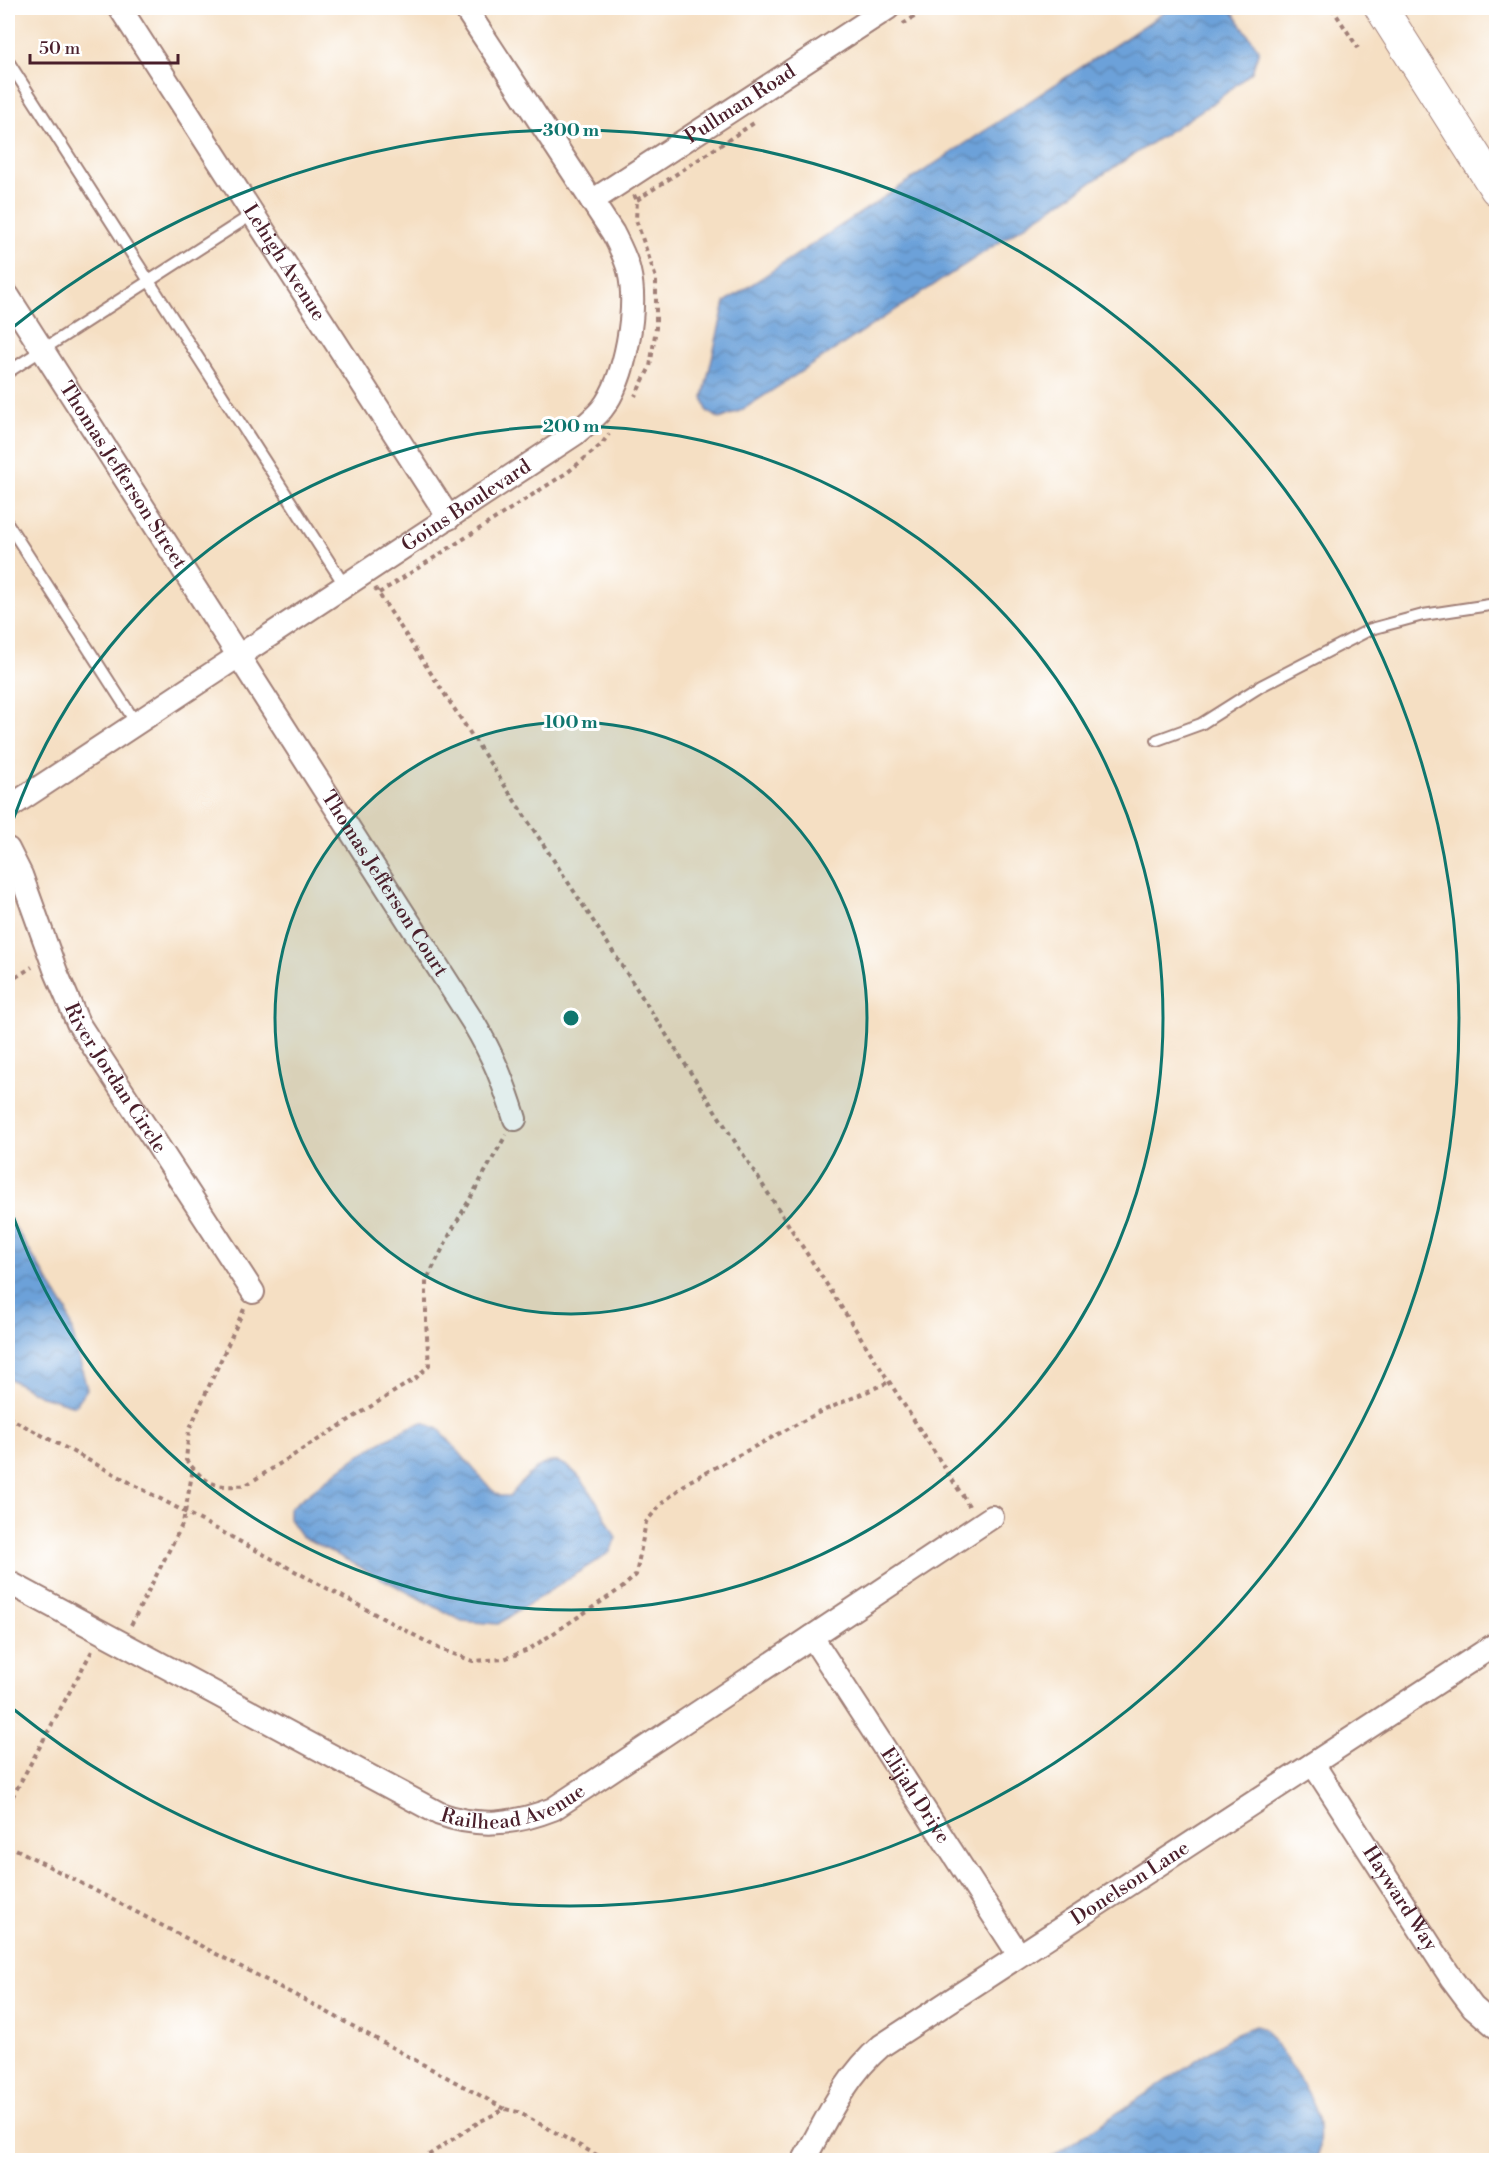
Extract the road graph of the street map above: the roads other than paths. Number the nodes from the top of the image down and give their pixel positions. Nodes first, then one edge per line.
1 (120, 8) edge
2 (465, 8) edge
3 (888, 8) edge
4 (1381, 8) edge
5 (8, 61) edge
6 (1497, 189) edge
7 (592, 201) junction
8 (253, 214) junction
9 (149, 281) junction
10 (8, 296) edge
11 (42, 350) junction
12 (8, 372) edge
13 (449, 518) junction
14 (8, 524) edge
15 (345, 586) junction
16 (1497, 604) edge
17 (238, 656) junction
18 (136, 723) junction
19 (1157, 740) dead end
20 (8, 808) edge
21 (8, 849) edge
22 (515, 1119) road end
23 (253, 1292) road end
24 (987, 1521) road end
25 (8, 1582) edge
26 (812, 1637) junction
27 (1497, 1644) edge
28 (1312, 1764) junction
29 (1019, 1955) junction
30 (1497, 2027) edge
31 (804, 2160) edge

1 - 8 street, Lehigh Avenue
2 - 7 street, Goins Boulevard
3 - 7 street, Pullman Road
4 - 6 street
5 - 9 lane
7 - 13 street, Goins Boulevard
8 - 9 lane
8 - 13 street, Lehigh Avenue
9 - 11 lane
9 - 15 lane
10 - 11 street, Thomas Jefferson Street
11 - 12 lane
11 - 17 street, Thomas Jefferson Street
13 - 15 street, Goins Boulevard
14 - 18 lane
15 - 17 street, Goins Boulevard
16 - 19 lane
17 - 18 street, Goins Boulevard
17 - 22 street, Thomas Jefferson Court
18 - 20 street, Goins Boulevard
21 - 23 street, River Jordan Circle
24 - 26 street, Railhead Avenue
25 - 26 street, Railhead Avenue
26 - 29 street, Elijah Drive
27 - 28 street, Donelson Lane
28 - 29 street, Donelson Lane
28 - 30 street, Hayward Way
29 - 31 street, Donelson Lane

